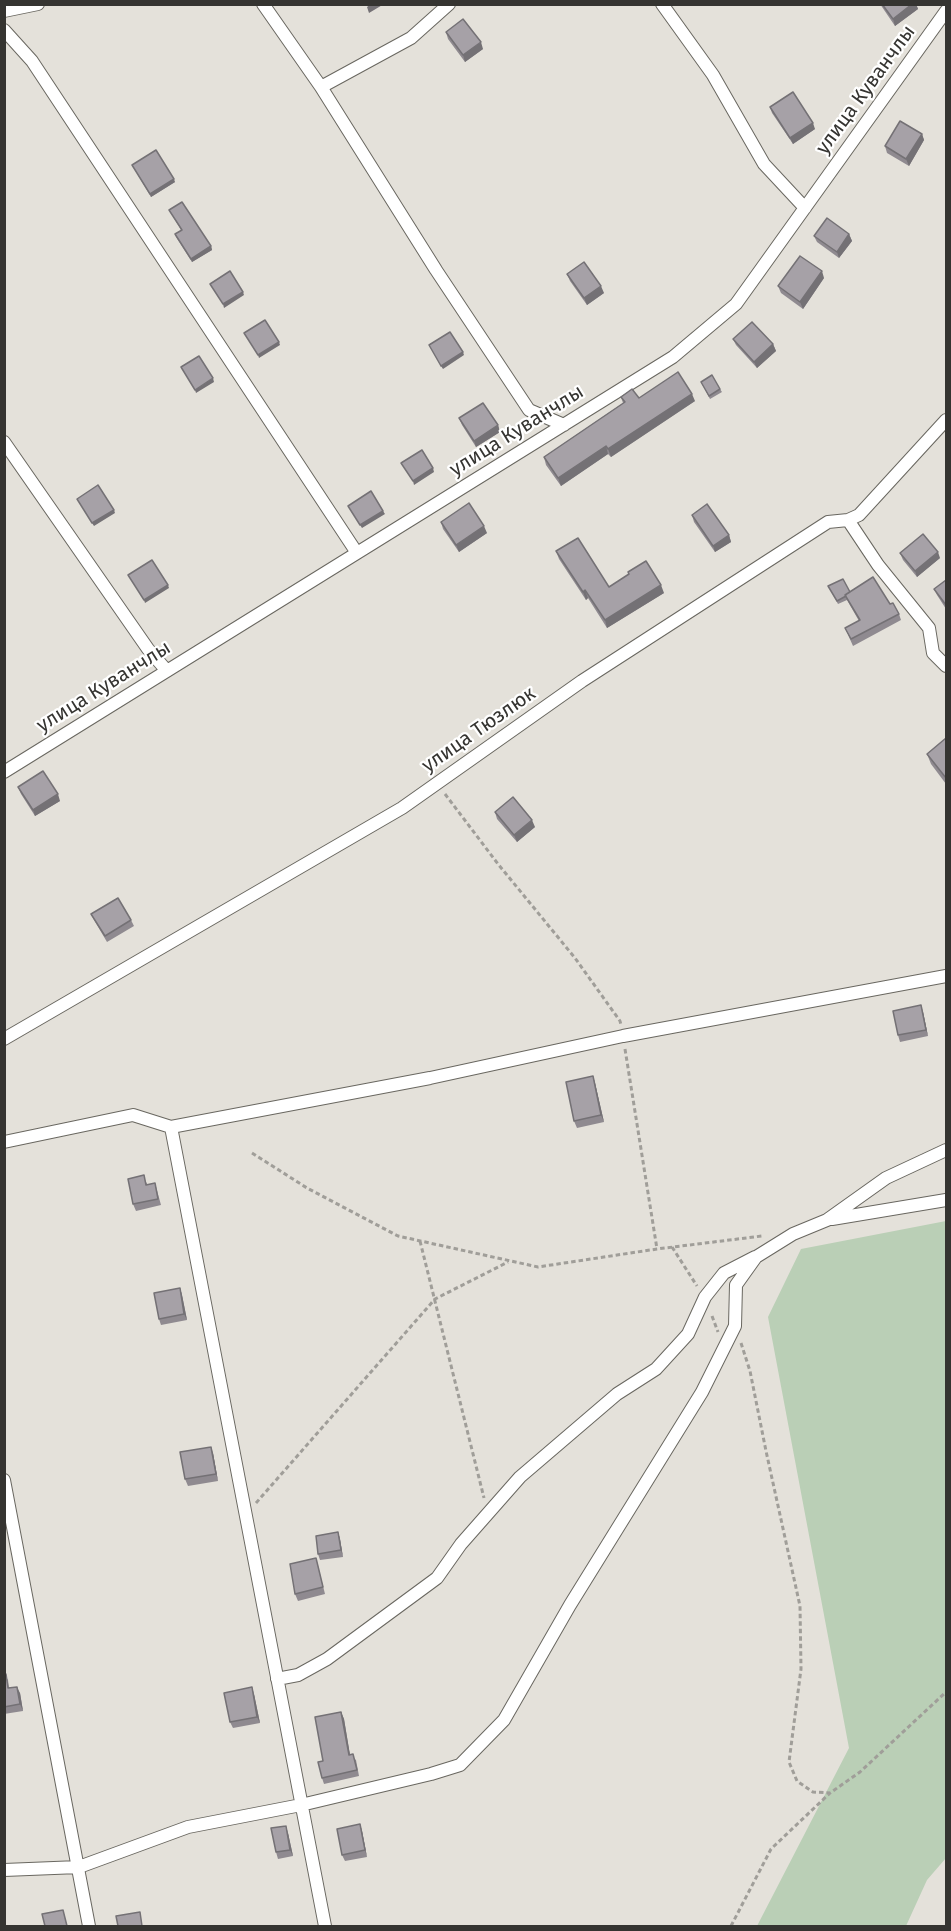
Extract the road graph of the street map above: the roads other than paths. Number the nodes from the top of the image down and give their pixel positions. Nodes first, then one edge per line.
1 (38, 4) edge
2 (263, 4) edge
3 (448, 4) edge
4 (662, 4) edge
5 (4, 11) edge
6 (946, 11) edge
7 (4, 30) edge
8 (321, 87) junction
9 (805, 208) junction
10 (946, 420) edge
11 (564, 425) junction
12 (4, 442) edge
13 (848, 520) junction
14 (357, 553) junction
15 (946, 666) edge
16 (167, 671) junction
17 (4, 772) edge
18 (946, 976) edge
19 (4, 1039) edge
20 (171, 1127) junction
21 (4, 1142) edge
22 (946, 1150) edge
23 (946, 1200) edge
24 (827, 1220) junction
25 (756, 1257) junction
26 (4, 1480) edge
27 (277, 1679) junction
28 (301, 1805) junction
29 (79, 1868) junction
30 (4, 1870) edge
31 (89, 1926) edge
32 (325, 1926) edge

1 - 5 street
2 - 8 street
3 - 8 street
4 - 9 street
6 - 9 street, улица Куванчлы
7 - 14 street
8 - 11 street
9 - 11 street, улица Куванчлы
10 - 13 street, улица Тюзлюк
11 - 14 street, улица Куванчлы
12 - 16 street
13 - 15 street
13 - 19 street, улица Тюзлюк
14 - 16 street, улица Куванчлы
16 - 17 street, улица Куванчлы
18 - 20 street
20 - 21 street
20 - 27 street
22 - 24 street
23 - 24 street
24 - 25 street
25 - 27 street
25 - 28 street
26 - 29 street
27 - 28 street
28 - 29 street
28 - 32 street
29 - 30 street
29 - 31 street

